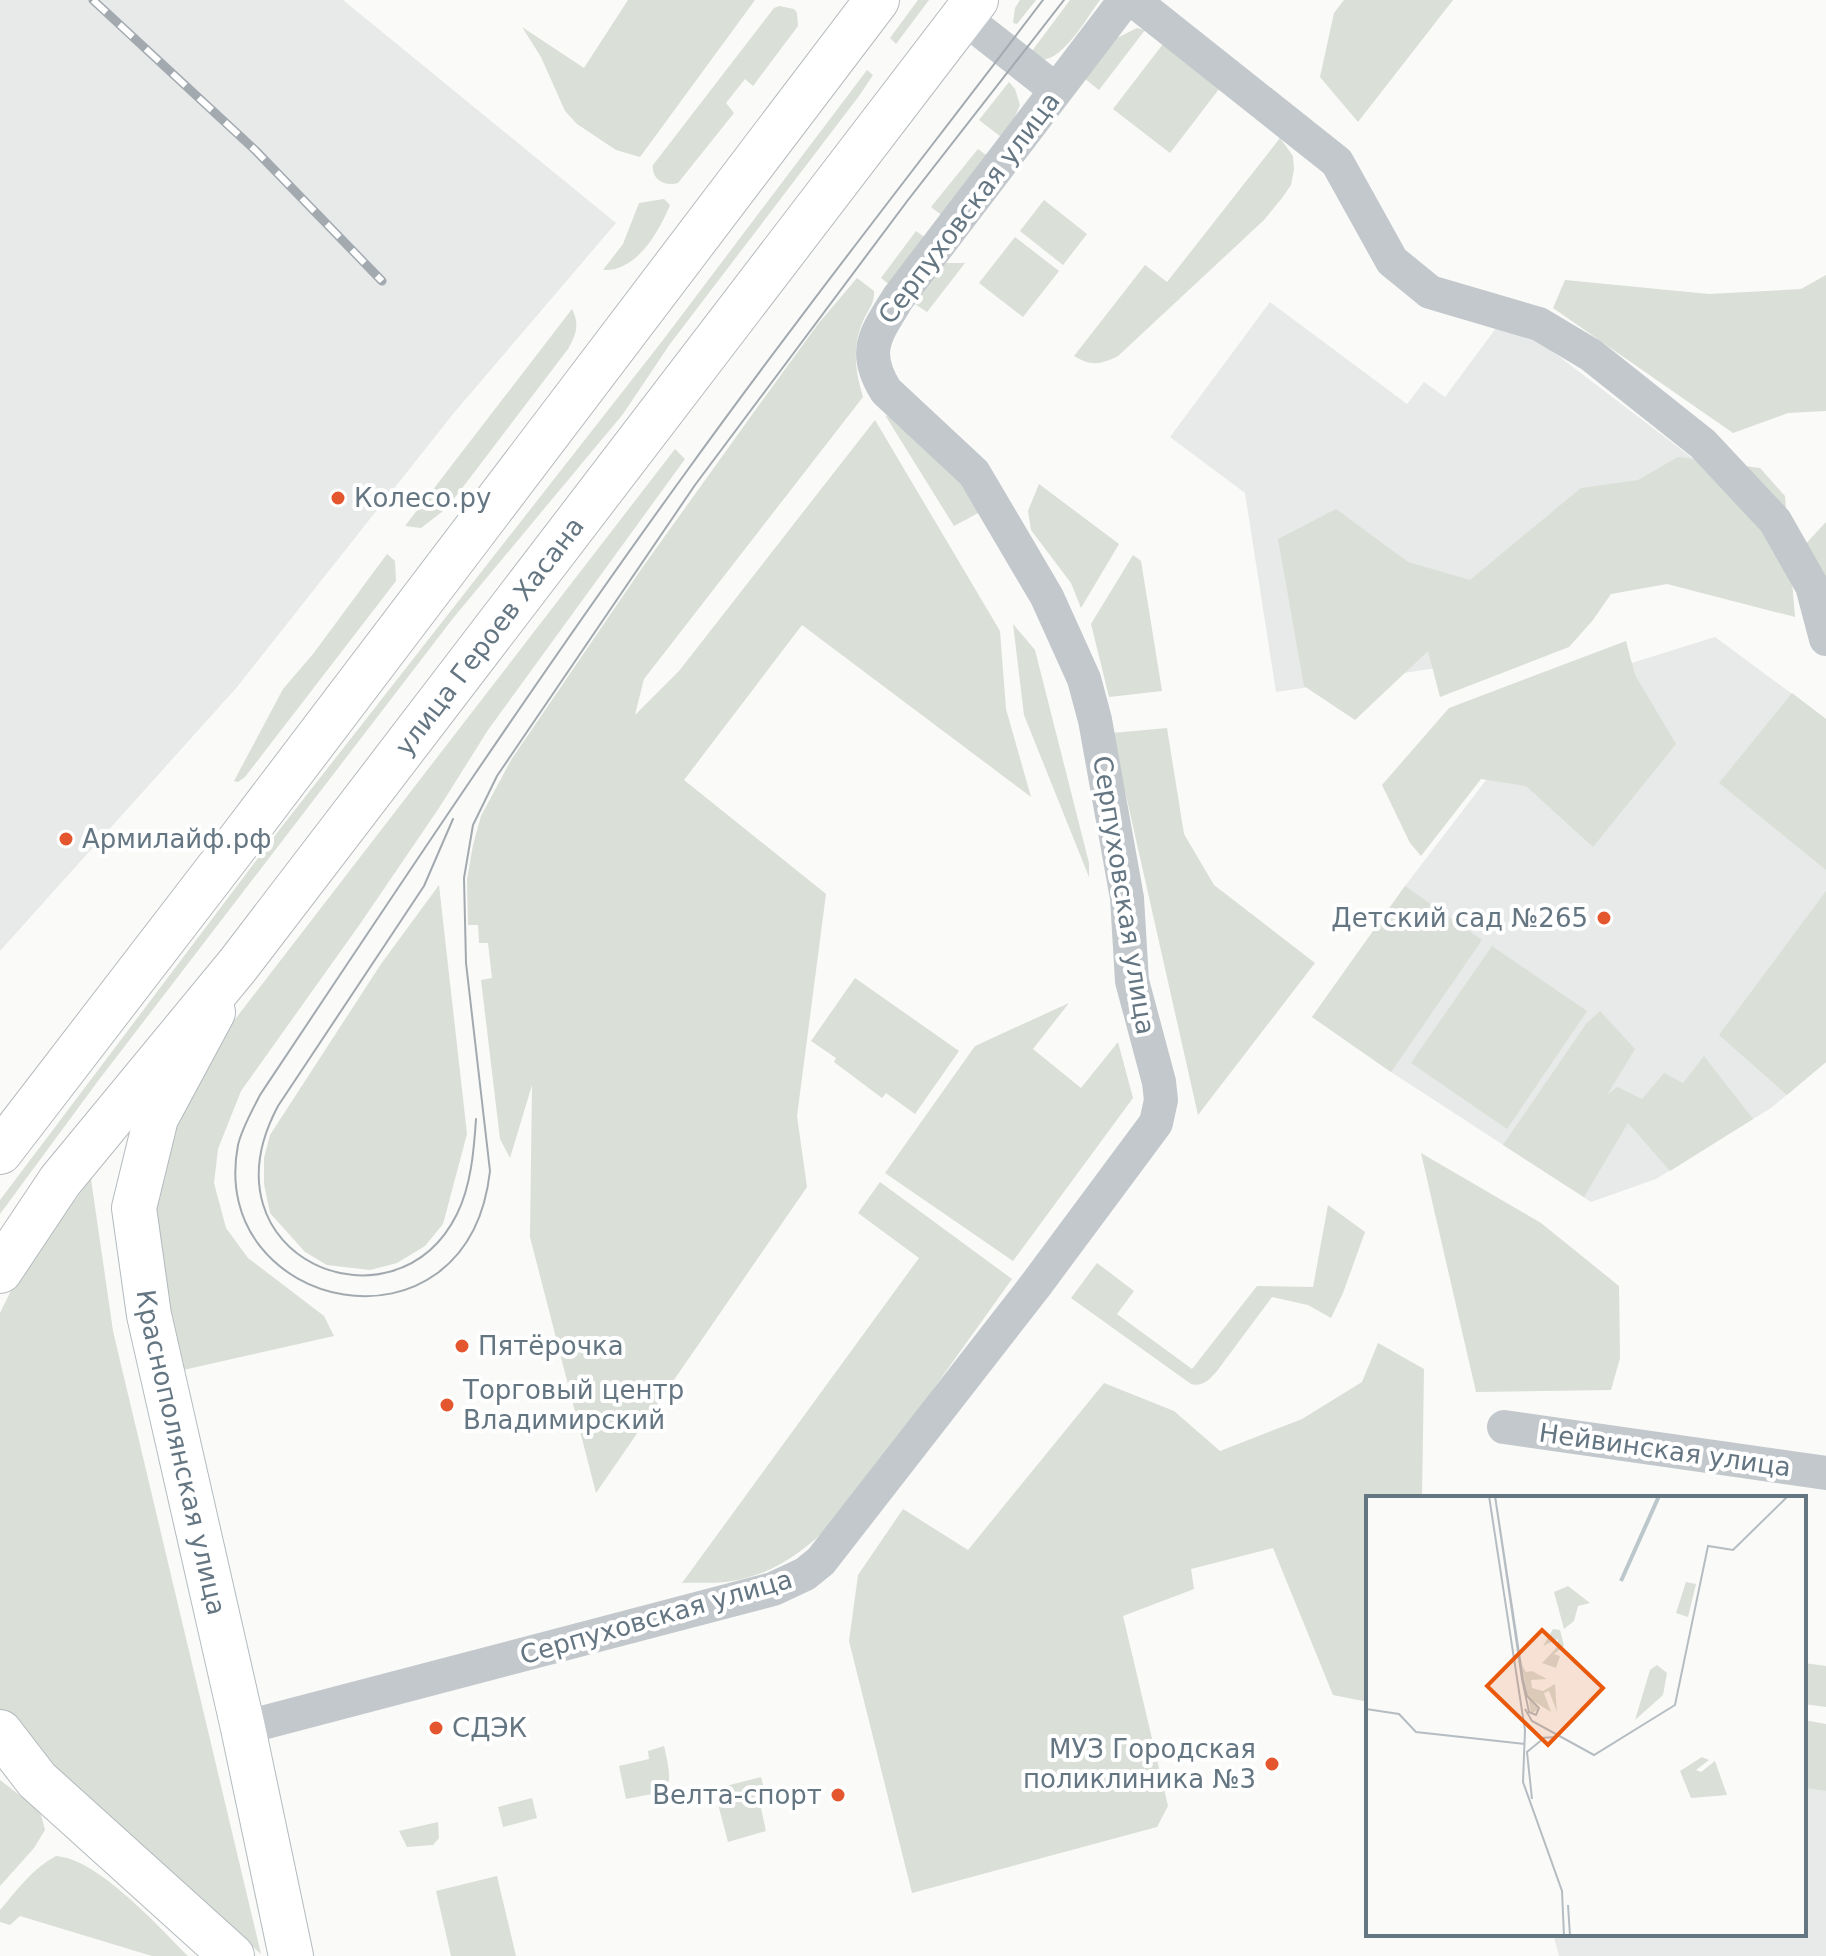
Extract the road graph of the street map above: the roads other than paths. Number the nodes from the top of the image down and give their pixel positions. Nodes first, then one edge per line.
1 (877, 0) edge
2 (1125, 0) edge
3 (1133, 0) edge
4 (970, 9) edge
5 (1056, 90) junction
6 (1826, 639) edge
7 (238, 965) junction
8 (2, 1147) edge
9 (0, 1271) edge
10 (1504, 1427) dead end
11 (1826, 1473) edge
12 (243, 1728) junction
13 (0, 1732) edge
14 (18, 1770) edge
15 (232, 1956) edge
16 (291, 1956) edge

1 - 8 main road
2 - 5 street, Серпуховская улица
3 - 6 street
4 - 5 street
4 - 7 main road, улица Героев Хасана
5 - 12 street, Серпуховская улица
7 - 9 main road, улица Героев Хасана
7 - 12 main road, Краснополянская улица
10 - 11 street, Нейвинская улица
12 - 16 main road, Краснополянская улица
13 - 14 main road
14 - 15 main road

